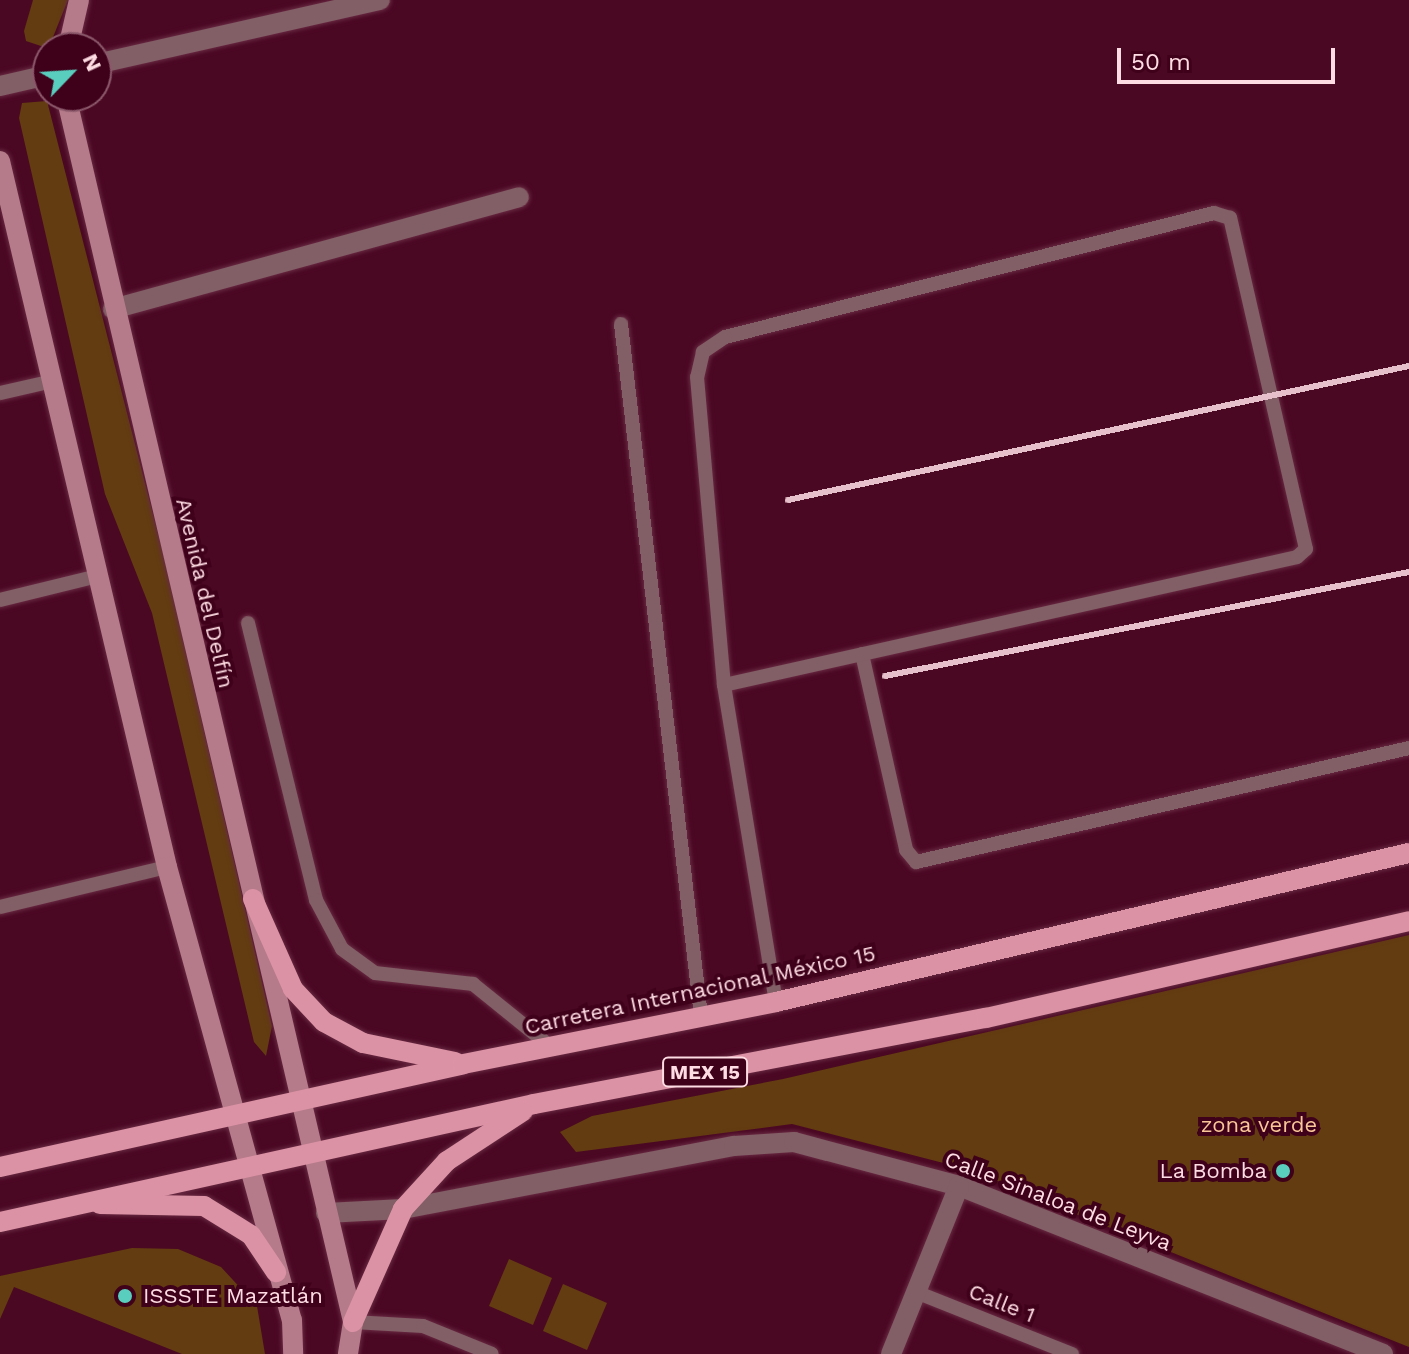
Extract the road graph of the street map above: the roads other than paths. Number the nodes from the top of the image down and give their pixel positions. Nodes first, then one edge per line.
1 (79, 0) edge
2 (380, 0) edge
3 (72, 32) edge
4 (112, 60) edge
5 (32, 79) edge
6 (0, 86) edge
7 (70, 112) edge
8 (0, 161) edge
9 (519, 197) dead end
10 (113, 309) junction
11 (621, 324) dead end
12 (53, 381) junction
13 (0, 393) edge
14 (98, 576) junction
15 (0, 600) edge
16 (248, 623) dead end
17 (862, 654) junction
18 (724, 685) junction
19 (1409, 748) edge
20 (1409, 853) edge
21 (167, 867) junction
22 (253, 899) junction
23 (0, 907) edge
24 (1409, 921) edge
25 (776, 1002) junction
26 (701, 1017) junction
27 (551, 1047) junction
28 (463, 1064) junction
29 (298, 1101) junction
30 (534, 1104) junction
31 (233, 1117) junction
32 (309, 1152) junction
33 (0, 1167) edge
34 (248, 1167) junction
35 (959, 1186) junction
36 (89, 1201) junction
37 (403, 1209) junction
38 (326, 1213) junction
39 (0, 1222) edge
40 (276, 1272) junction
41 (916, 1292) junction
42 (353, 1322) junction
43 (293, 1354) edge
44 (348, 1354) edge
45 (492, 1354) edge
46 (891, 1354) edge
47 (1072, 1354) edge
48 (1383, 1354) edge

1 - 3 street
2 - 4 street
5 - 6 street
7 - 10 street, Avenida del Delfín
8 - 12 street
9 - 10 street
10 - 22 street, Avenida del Delfín
11 - 26 lane
12 - 13 lane
12 - 14 street
14 - 15 lane
14 - 21 street
16 - 27 lane
17 - 18 lane
17 - 18 lane
17 - 19 lane
18 - 25 lane
20 - 25 main road, Carretera Internacional México 15 / MEX 15
21 - 23 lane
21 - 31 street
22 - 28 main road
22 - 29 street, Avenida del Delfín
24 - 30 main road, MEX 15
25 - 26 main road, Carretera Internacional México 15 / MEX 15
26 - 27 main road, Carretera Internacional México 15 / MEX 15
27 - 28 main road, Carretera Internacional México 15 / MEX 15
28 - 29 main road, Carretera Internacional México 15 / MEX 15
29 - 31 main road, Carretera Internacional México 15 / MEX 15
29 - 32 street
30 - 32 main road, MEX 15
30 - 37 main road
31 - 33 main road, Carretera Internacional México 15 / MEX 15
31 - 34 street
32 - 34 main road, MEX 15
32 - 38 street
34 - 36 main road, MEX 15
34 - 40 street
35 - 37 street, Calle Sinaloa de Leyva
35 - 41 street
35 - 48 street, Calle Sinaloa de Leyva
36 - 39 main road, MEX 15
36 - 40 main road
37 - 38 street, Calle Sinaloa de Leyva
37 - 42 main road
38 - 42 street
40 - 43 street
41 - 46 street
41 - 47 lane, Calle 1
42 - 44 street
42 - 45 lane

